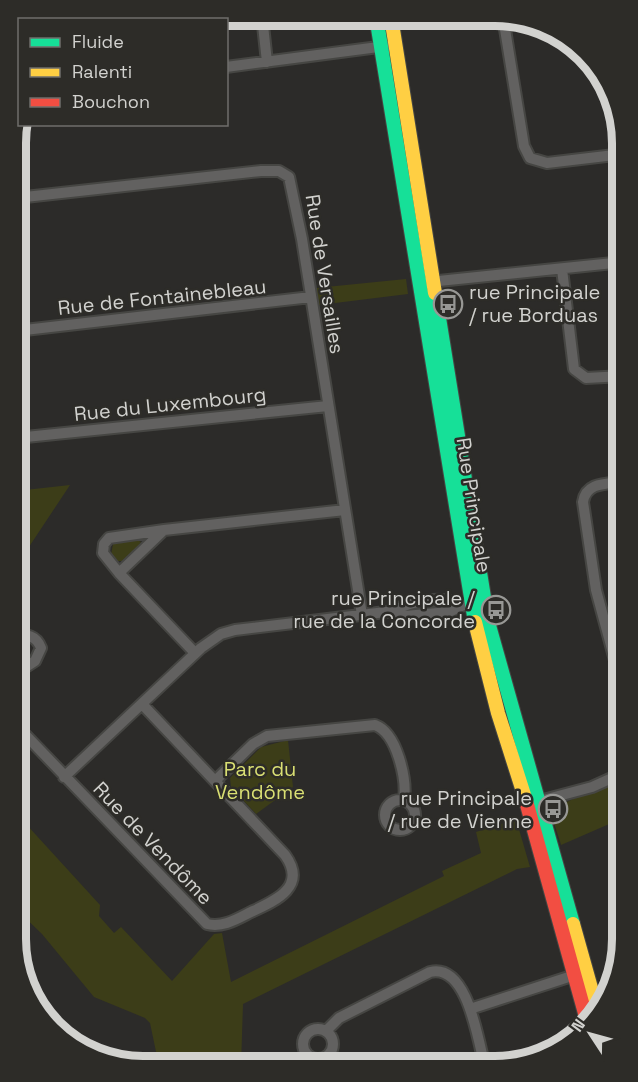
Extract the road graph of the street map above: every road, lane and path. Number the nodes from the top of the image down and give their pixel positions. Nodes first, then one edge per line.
1 (263, 26) edge
2 (380, 26) edge
3 (390, 26) edge
4 (505, 27) edge
5 (388, 46) junction
6 (267, 62) junction
7 (228, 67) edge
8 (612, 155) edge
9 (26, 197) edge
10 (612, 263) edge
11 (562, 270) junction
12 (427, 283) junction
13 (311, 297) junction
14 (26, 330) edge
15 (612, 376) edge
16 (328, 406) junction
17 (26, 437) edge
18 (612, 484) edge
19 (345, 510) junction
20 (164, 530) junction
21 (119, 573) junction
22 (471, 603) junction
23 (362, 615) junction
24 (26, 636) edge
25 (612, 650) edge
26 (195, 653) junction
27 (26, 667) edge
28 (142, 704) junction
29 (26, 736) edge
30 (64, 777) junction
31 (612, 778) edge
32 (215, 781) junction
33 (404, 801) dead end
34 (533, 803) junction
35 (580, 973) junction
36 (594, 1003) edge
37 (585, 1004) edge
38 (470, 1009) junction
39 (326, 1031) dead end
40 (482, 1056) edge

1 - 6 street
2 - 5 street, Rue Principale
3 - 5 street, Rue Principale
4 - 8 street
5 - 6 street
5 - 12 street, Rue Principale
6 - 7 street
9 - 13 street, Rue de Versailles
10 - 11 street
11 - 12 street
11 - 15 street
12 - 22 street, Rue Principale
13 - 14 street, Rue de Fontainebleau
13 - 16 street, Rue de Versailles
16 - 17 street, Rue du Luxembourg
16 - 19 street, Rue de Versailles
18 - 25 street
19 - 20 street
19 - 23 street, Rue de Versailles
20 - 21 street
20 - 21 street
21 - 26 street
22 - 23 street
22 - 34 street, Rue Principale
23 - 26 street
24 - 27 street
26 - 28 street
28 - 30 street
28 - 32 street, Rue de Vendôme
29 - 30 street, Rue de Vendôme
30 - 32 street, Rue de Vendôme
31 - 34 street
32 - 33 street
34 - 35 street, Rue Principale
35 - 36 street, Rue Principale
35 - 37 street, Rue Principale
35 - 38 street
38 - 39 street
38 - 40 street

